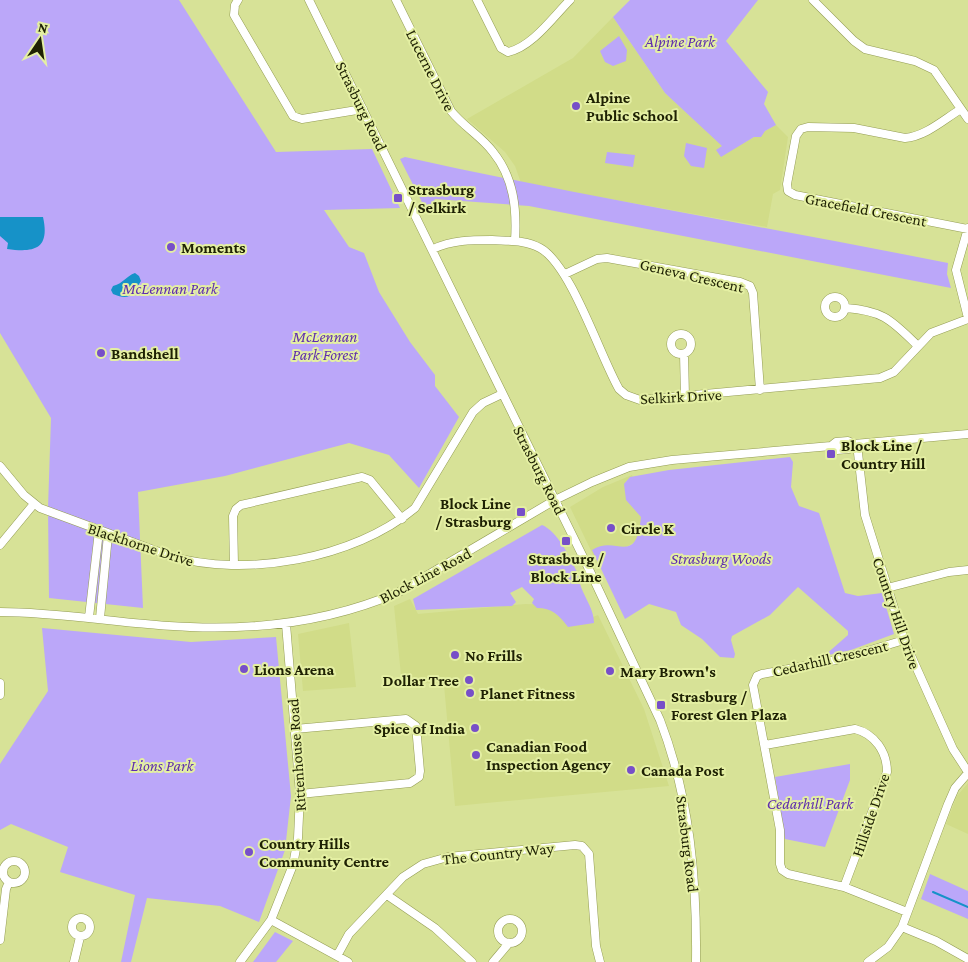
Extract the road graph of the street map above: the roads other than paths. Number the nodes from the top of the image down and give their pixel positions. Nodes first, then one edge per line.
1 (238, 0) edge
2 (309, 0) edge
3 (396, 0) edge
4 (477, 0) edge
5 (570, 0) edge
6 (813, 0) edge
7 (363, 109) junction
8 (961, 109) junction
9 (968, 120) edge
10 (968, 229) edge
11 (515, 241) junction
12 (433, 249) junction
13 (565, 274) junction
14 (846, 308) dead end
15 (968, 319) edge
16 (917, 345) junction
17 (684, 354) dead end
18 (760, 390) junction
19 (502, 394) junction
20 (685, 397) junction
21 (968, 434) edge
22 (855, 444) junction
23 (0, 466) edge
24 (555, 500) junction
25 (33, 505) junction
26 (402, 519) junction
27 (99, 531) junction
28 (108, 535) junction
29 (0, 544) edge
30 (234, 565) junction
31 (968, 570) edge
32 (887, 588) junction
33 (0, 612) edge
34 (89, 617) junction
35 (100, 618) junction
36 (286, 624) junction
37 (904, 640) junction
38 (0, 683) edge
39 (0, 695) edge
40 (295, 729) junction
41 (765, 745) junction
42 (968, 773) edge
43 (300, 794) junction
44 (9, 882) dead end
45 (844, 887) junction
46 (387, 895) junction
47 (907, 912) junction
48 (271, 920) junction
49 (902, 927) junction
50 (80, 937) dead end
51 (0, 940) edge
52 (509, 943) dead end
53 (337, 956) junction
54 (968, 958) edge
55 (874, 961) edge
56 (74, 962) edge
57 (240, 962) edge
58 (348, 962) edge
59 (472, 962) edge
60 (493, 962) edge
61 (600, 962) edge
62 (696, 962) edge

1 - 7 street
2 - 7 street, Strasburg Road
3 - 11 street, Lucerne Drive
4 - 5 street
6 - 8 street
7 - 12 street, Strasburg Road
8 - 9 street
8 - 10 street, Gracefield Crescent
10 - 15 street
11 - 12 street, Selkirk Drive
11 - 13 street, Selkirk Drive
12 - 19 street, Strasburg Road
13 - 18 street, Geneva Crescent
13 - 20 street, Selkirk Drive
14 - 16 street
15 - 16 street, Selkirk Drive
16 - 18 street, Selkirk Drive
17 - 20 street
18 - 20 street, Selkirk Drive
19 - 24 street, Strasburg Road
19 - 26 street, Blackhorne Drive
21 - 22 street, Block Line Road
22 - 24 street, Block Line Road
22 - 32 street, Country Hill Drive
23 - 25 street, Blackhorne Drive
24 - 36 street, Block Line Road
24 - 62 street, Strasburg Road
25 - 27 street, Blackhorne Drive
25 - 29 street
26 - 30 street, Blackhorne Drive
26 - 30 street
27 - 28 street, Blackhorne Drive
27 - 34 street
28 - 30 street, Blackhorne Drive
28 - 35 street
31 - 32 street
32 - 37 street, Country Hill Drive
33 - 34 street, Block Line Road
34 - 35 street, Block Line Road
35 - 36 street, Block Line Road
36 - 40 street, Rittenhouse Road
37 - 41 street, Cedarhill Crescent
37 - 42 street, Country Hill Drive
38 - 39 street
40 - 43 street, Rittenhouse Road
40 - 43 street
41 - 45 street, Cedarhill Crescent
41 - 45 street, Hillside Drive
42 - 47 street
43 - 48 street, Rittenhouse Road
44 - 51 street
45 - 47 street, Cedarhill Crescent
46 - 53 street, The Country Way
46 - 59 street
46 - 61 street, The Country Way
47 - 49 street
48 - 53 street
48 - 57 street, Rittenhouse Road
49 - 54 street
49 - 55 street
50 - 56 street
52 - 60 street
53 - 58 street

